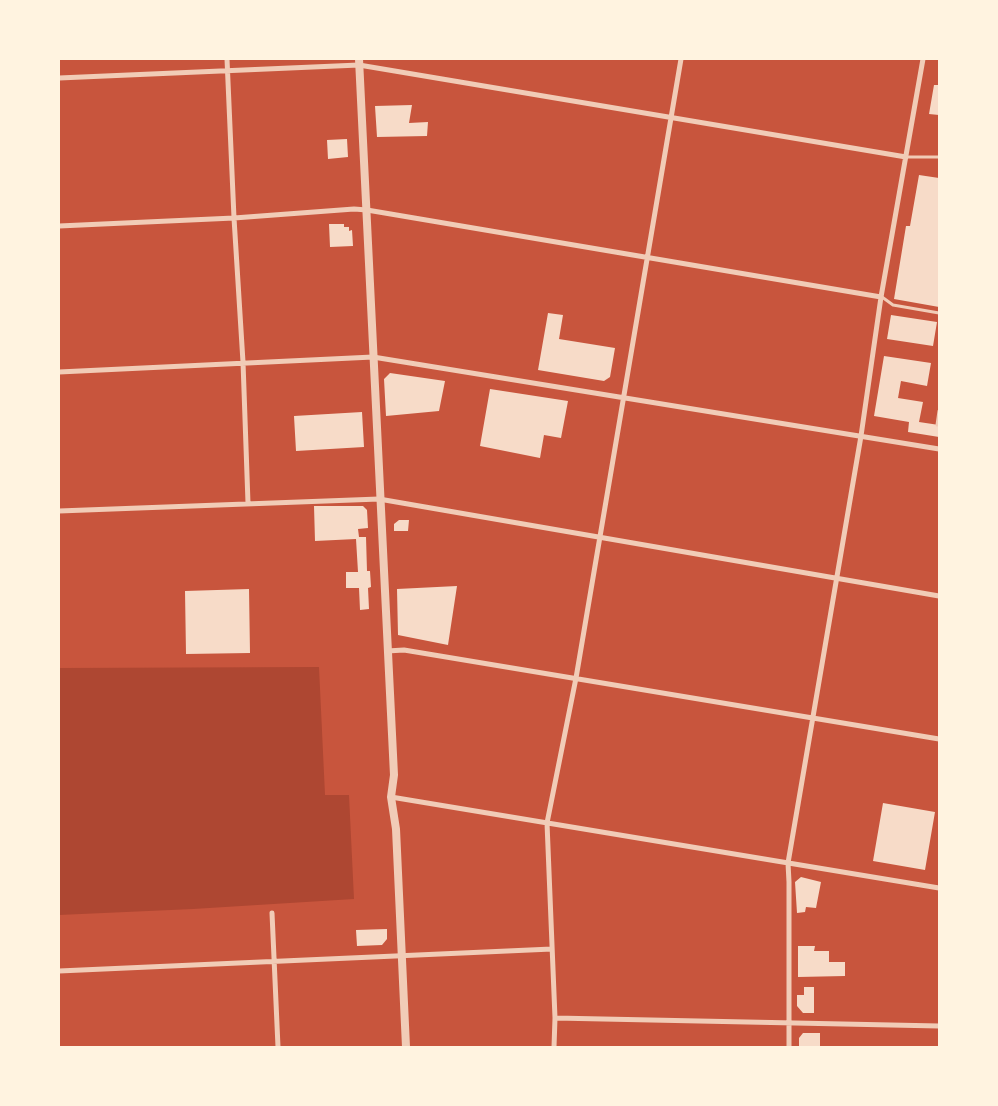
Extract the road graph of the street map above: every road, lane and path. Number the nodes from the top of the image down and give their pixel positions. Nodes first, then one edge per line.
1 (227, 59) edge
2 (681, 59) edge
3 (923, 59) edge
4 (359, 62) edge
5 (228, 70) junction
6 (59, 78) edge
7 (671, 118) junction
8 (906, 157) junction
9 (939, 157) edge
10 (367, 210) junction
11 (234, 218) junction
12 (59, 226) edge
13 (647, 257) junction
14 (881, 296) junction
15 (939, 313) edge
16 (373, 357) junction
17 (244, 362) junction
18 (59, 372) edge
19 (623, 398) junction
20 (939, 411) edge
21 (937, 425) dead end
22 (861, 436) junction
23 (939, 449) edge
24 (379, 499) junction
25 (248, 503) junction
26 (59, 512) edge
27 (600, 537) junction
28 (837, 579) junction
29 (939, 596) edge
30 (387, 651) junction
31 (576, 678) junction
32 (813, 718) junction
33 (939, 739) edge
34 (391, 797) junction
35 (547, 823) junction
36 (788, 863) junction
37 (939, 888) edge
38 (272, 914) dead end
39 (552, 949) junction
40 (401, 955) junction
41 (274, 962) junction
42 (59, 971) edge
43 (555, 1018) junction
44 (789, 1024) junction
45 (939, 1026) edge
46 (278, 1047) edge
47 (406, 1047) edge
48 (554, 1047) edge
49 (789, 1047) edge

1 - 5 street
2 - 7 street
3 - 8 street
4 - 5 street
4 - 7 street
4 - 10 street
5 - 6 street
5 - 11 street
7 - 8 street
7 - 13 street
8 - 9 lane
8 - 14 street
10 - 11 street
10 - 13 street
10 - 16 street
11 - 12 street
11 - 17 street
13 - 14 street
13 - 19 street
14 - 15 lane
14 - 22 street
16 - 17 street
16 - 19 street
16 - 24 street
17 - 18 street
17 - 25 street
19 - 22 street
19 - 27 street
20 - 21 lane
22 - 23 street
22 - 28 street
24 - 25 street
24 - 27 street
24 - 30 street
25 - 26 street
27 - 28 street
27 - 31 street
28 - 29 street
28 - 32 street
30 - 31 street
30 - 34 street
31 - 32 street
31 - 35 street
32 - 33 street
32 - 36 street
34 - 35 street
34 - 40 street
35 - 36 street
35 - 39 street
36 - 37 street
36 - 44 street
38 - 41 street
39 - 40 street
39 - 43 street
40 - 41 street
40 - 47 street
41 - 42 street
41 - 46 street
43 - 44 street
43 - 48 street
44 - 45 street
44 - 49 street

